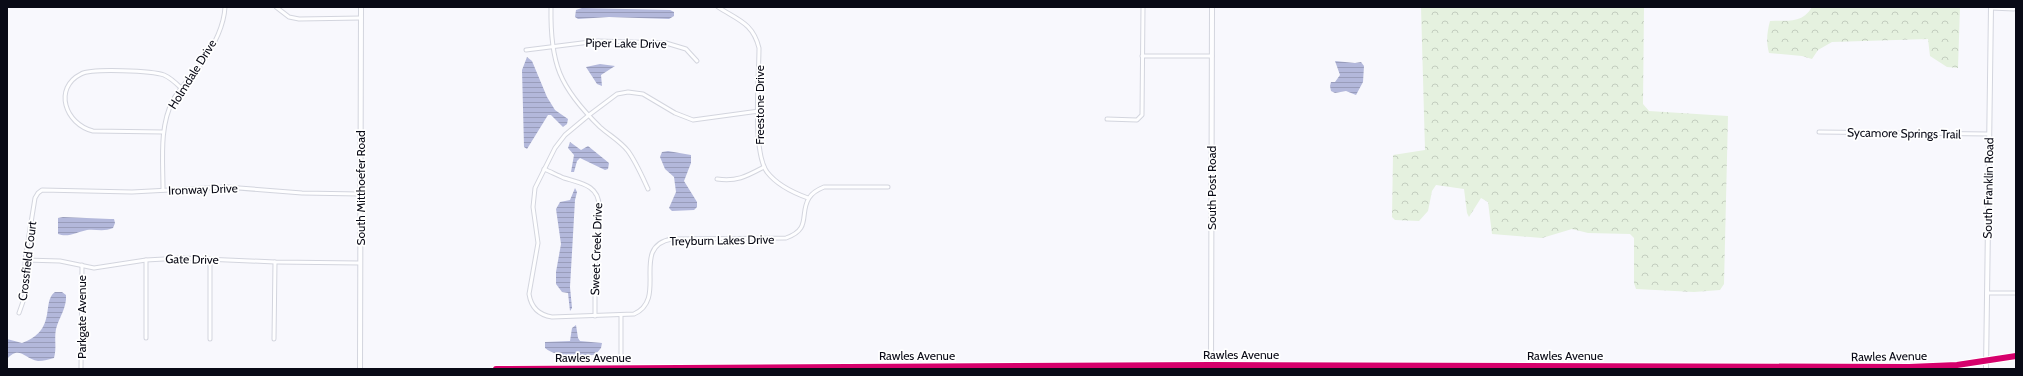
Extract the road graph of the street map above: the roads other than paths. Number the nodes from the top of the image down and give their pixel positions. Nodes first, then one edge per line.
1 (225, 7) edge
2 (276, 7) edge
3 (361, 7) edge
4 (551, 7) edge
5 (718, 7) edge
6 (1142, 7) edge
7 (1212, 7) edge
8 (2016, 7) edge
9 (1990, 8) edge
10 (361, 18) junction
11 (552, 46) junction
12 (526, 50) dead end
13 (1142, 56) junction
14 (1212, 56) junction
15 (697, 61) dead end
16 (181, 88) junction
17 (759, 111) junction
18 (589, 115) junction
19 (1107, 119) dead end
20 (163, 132) junction
21 (1819, 132) dead end
22 (1989, 134) junction
23 (764, 167) junction
24 (544, 169) junction
25 (718, 178) dead end
26 (888, 187) dead end
27 (648, 189) dead end
28 (45, 190) joint
29 (163, 190) junction
30 (360, 194) junction
31 (808, 198) junction
32 (210, 259) junction
33 (25, 260) junction
34 (146, 260) junction
35 (274, 262) junction
36 (360, 262) junction
37 (82, 265) junction
38 (1987, 293) junction
39 (2016, 293) edge
40 (19, 313) dead end
41 (595, 316) junction
42 (621, 316) junction
43 (146, 338) dead end
44 (210, 339) dead end
45 (274, 339) dead end
46 (2016, 356) edge
47 (1986, 360) junction
48 (1210, 367) edge
49 (1299, 367) edge
50 (1384, 367) edge
51 (622, 368) edge
52 (946, 368) edge
53 (1534, 368) edge
54 (1609, 368) edge
55 (81, 369) edge
56 (360, 369) edge
57 (496, 369) edge
58 (1986, 369) edge

1 - 16 street, Holmdale Drive
2 - 10 street
3 - 10 street, South Mitthoefer Road
4 - 11 street
5 - 17 street, Freestone Drive
6 - 13 street
7 - 14 street, South Post Road
8 - 9 street
9 - 22 street, South Franklin Road
10 - 30 street, South Mitthoefer Road
11 - 12 street, Piper Lake Drive
11 - 15 street, Piper Lake Drive
11 - 18 street
13 - 14 street
13 - 19 street
14 - 48 street, South Post Road
16 - 20 street, Holmdale Drive
16 - 20 street
17 - 18 street
17 - 23 street, Freestone Drive
18 - 24 street
18 - 27 street
20 - 29 street, Holmdale Drive
21 - 22 street, Sycamore Springs Trail
22 - 38 street, South Franklin Road
23 - 25 street
23 - 31 street, Freestone Drive
24 - 41 street, Sweet Creek Drive
24 - 41 street, Treyburn Lakes Drive
26 - 31 street
28 - 29 street, Ironway Drive
28 - 33 street, Crossfield Court
29 - 30 street, Ironway Drive
30 - 36 street, South Mitthoefer Road
31 - 42 street, Treyburn Lakes Drive
32 - 34 street, Gate Drive
32 - 35 street, Gate Drive
32 - 44 street
33 - 37 street, Gate Drive
33 - 40 street, Crossfield Court
34 - 37 street, Gate Drive
34 - 43 street
35 - 36 street, Gate Drive
35 - 45 street
36 - 56 street, South Mitthoefer Road
37 - 55 street, Parkgate Avenue
38 - 39 street
38 - 47 street, South Franklin Road
41 - 42 street, Treyburn Lakes Drive
42 - 51 street
46 - 47 street, Rawles Avenue
47 - 54 street, Rawles Avenue
47 - 58 street, South Franklin Road
48 - 49 street, Rawles Avenue
48 - 52 street, Rawles Avenue
49 - 50 street, Rawles Avenue
50 - 53 street, Rawles Avenue
51 - 52 street, Rawles Avenue
51 - 57 street, Rawles Avenue
53 - 54 street, Rawles Avenue

